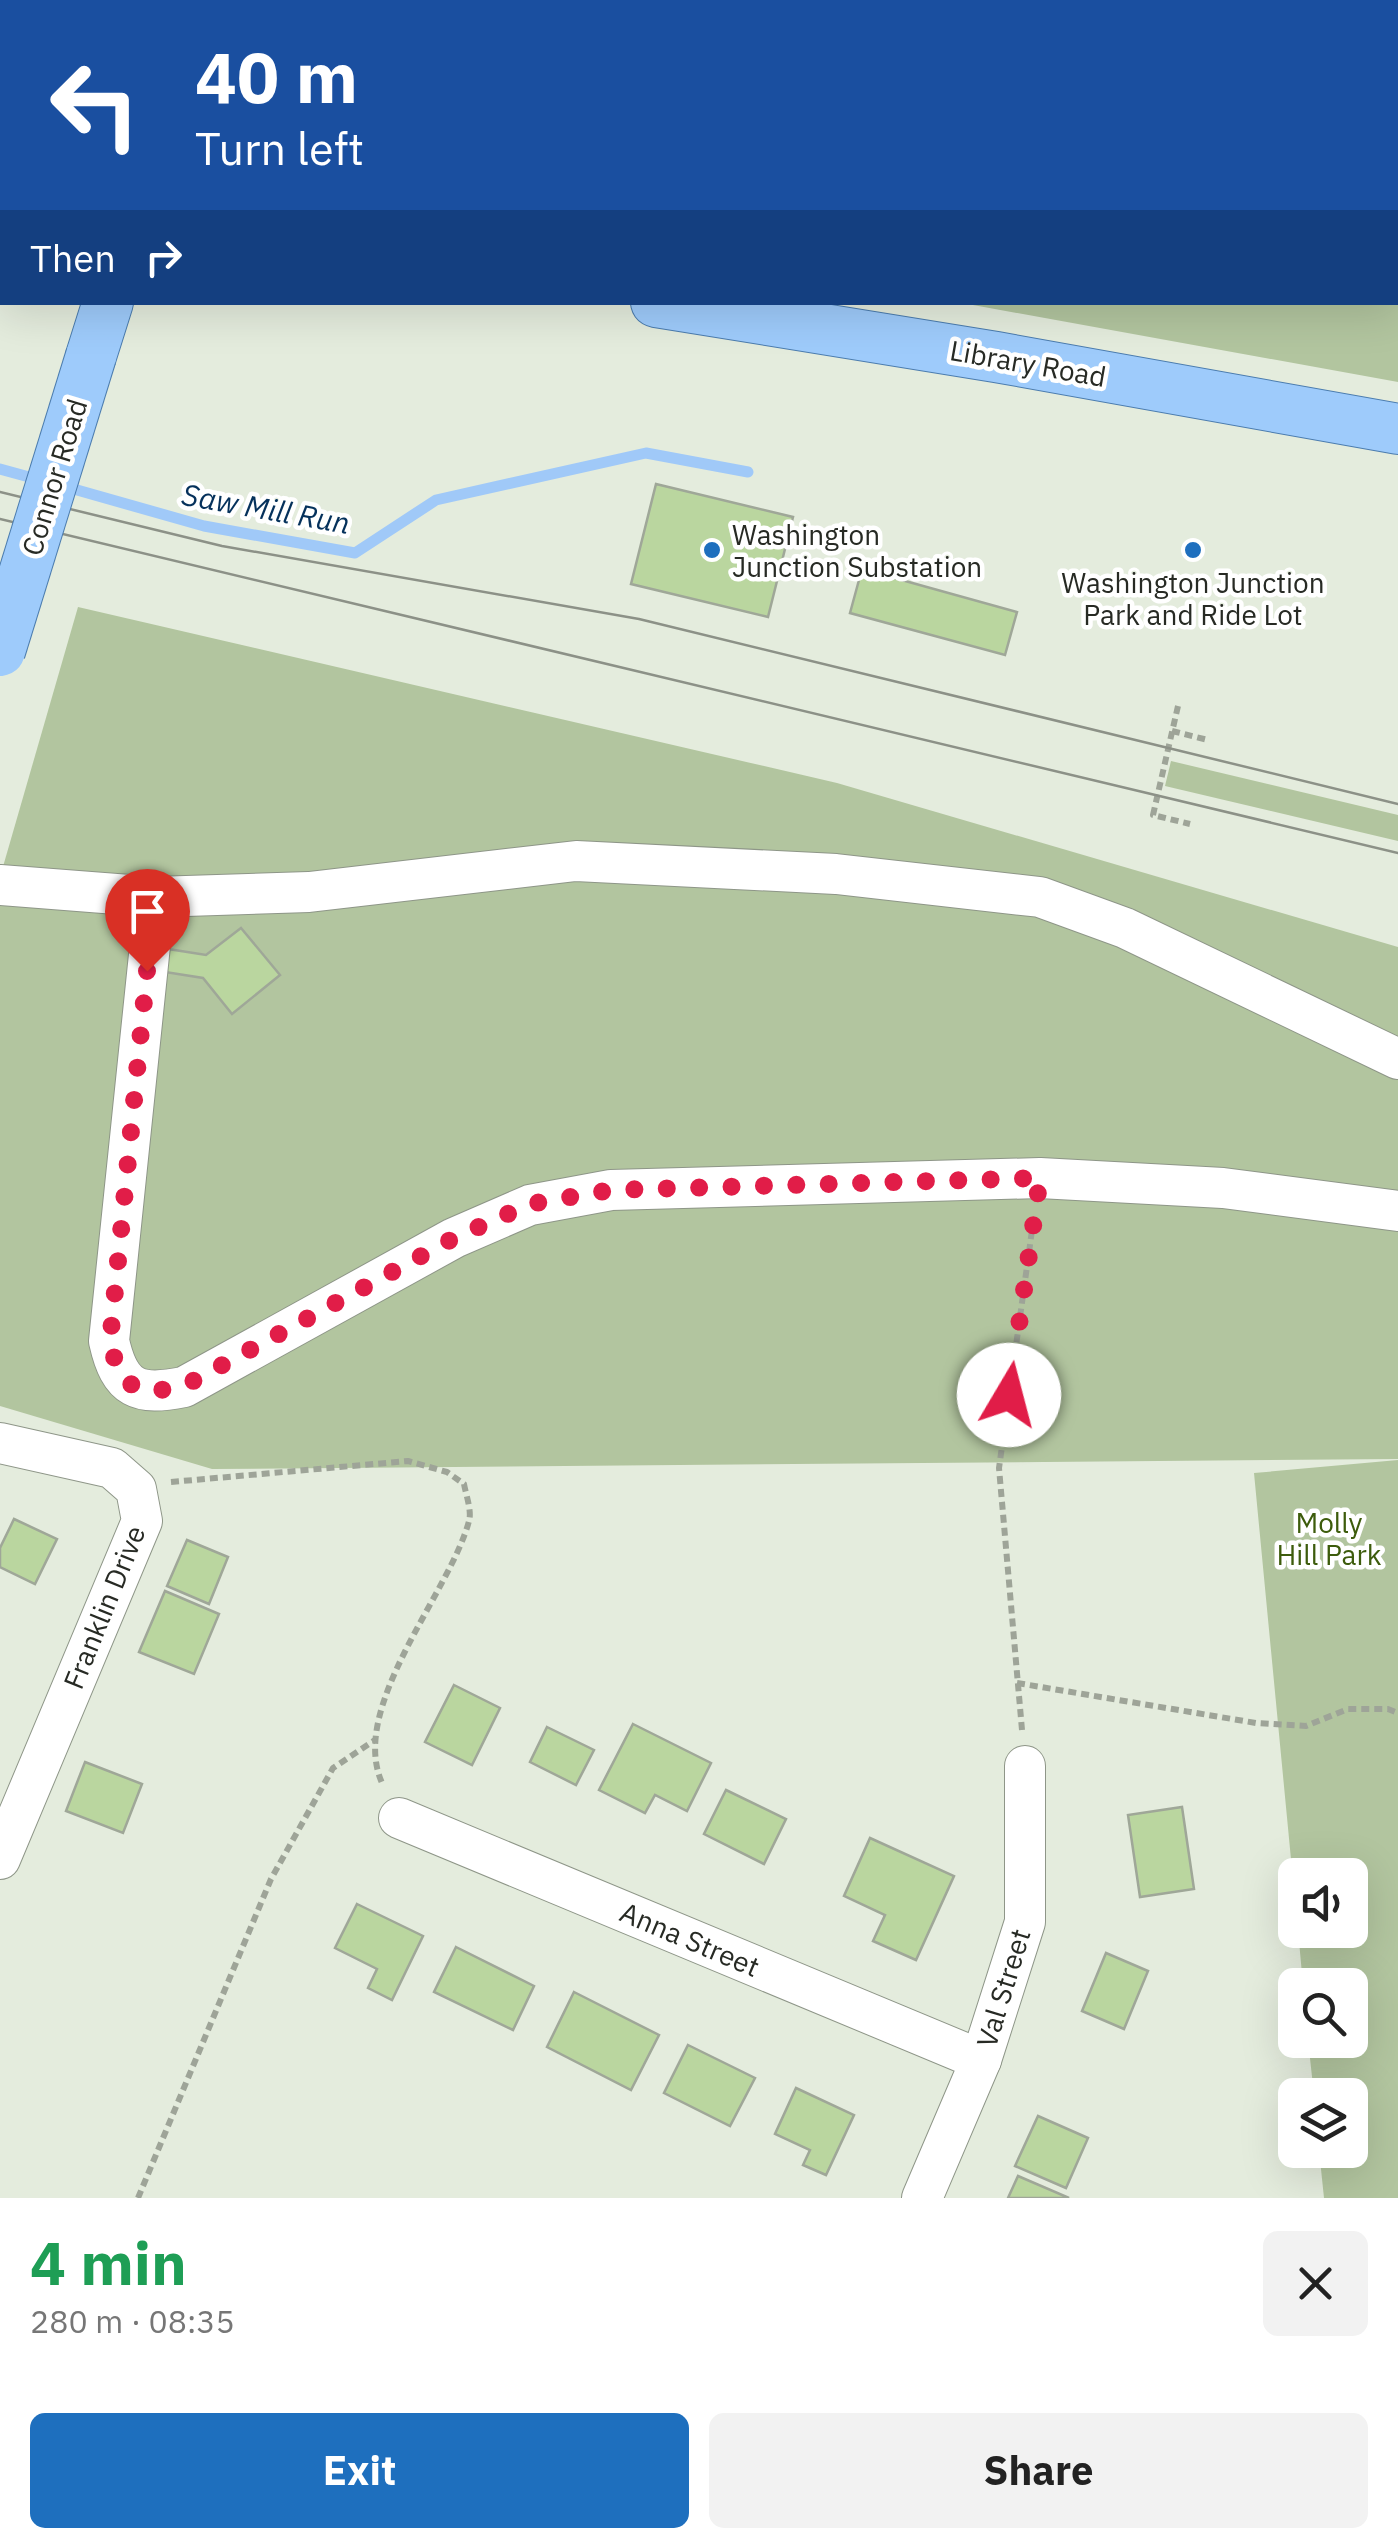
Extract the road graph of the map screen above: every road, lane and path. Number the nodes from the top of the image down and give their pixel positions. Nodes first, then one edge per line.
1 (107, 305) edge
2 (677, 305) edge
3 (1398, 429) edge
4 (0, 651) edge
5 (1178, 706) dead end
6 (1172, 731) junction
7 (1208, 740) dead end
8 (1190, 824) dead end
9 (0, 884) edge
10 (154, 897) junction
11 (1398, 1060) edge
12 (1040, 1178) junction
13 (1398, 1211) edge
14 (0, 1443) edge
15 (136, 1489) junction
16 (1017, 1683) junction
17 (1398, 1713) edge
18 (376, 1739) junction
19 (1025, 1766) joint
20 (399, 1818) joint
21 (0, 1859) edge
22 (981, 2060) junction
23 (138, 2198) edge
24 (922, 2198) edge

1 - 4 main road, Connor Road, bridge
2 - 3 main road, Library Road
5 - 6 path
6 - 7 path
6 - 8 path
9 - 10 street
10 - 11 street
10 - 12 street
12 - 13 street
12 - 16 path
14 - 15 street, Franklin Drive
15 - 18 path
15 - 21 street, Franklin Drive
16 - 17 path
16 - 19 path
18 - 20 path
18 - 23 path
19 - 22 street, Val Street
20 - 22 street, Anna Street
22 - 24 street, Val Street

